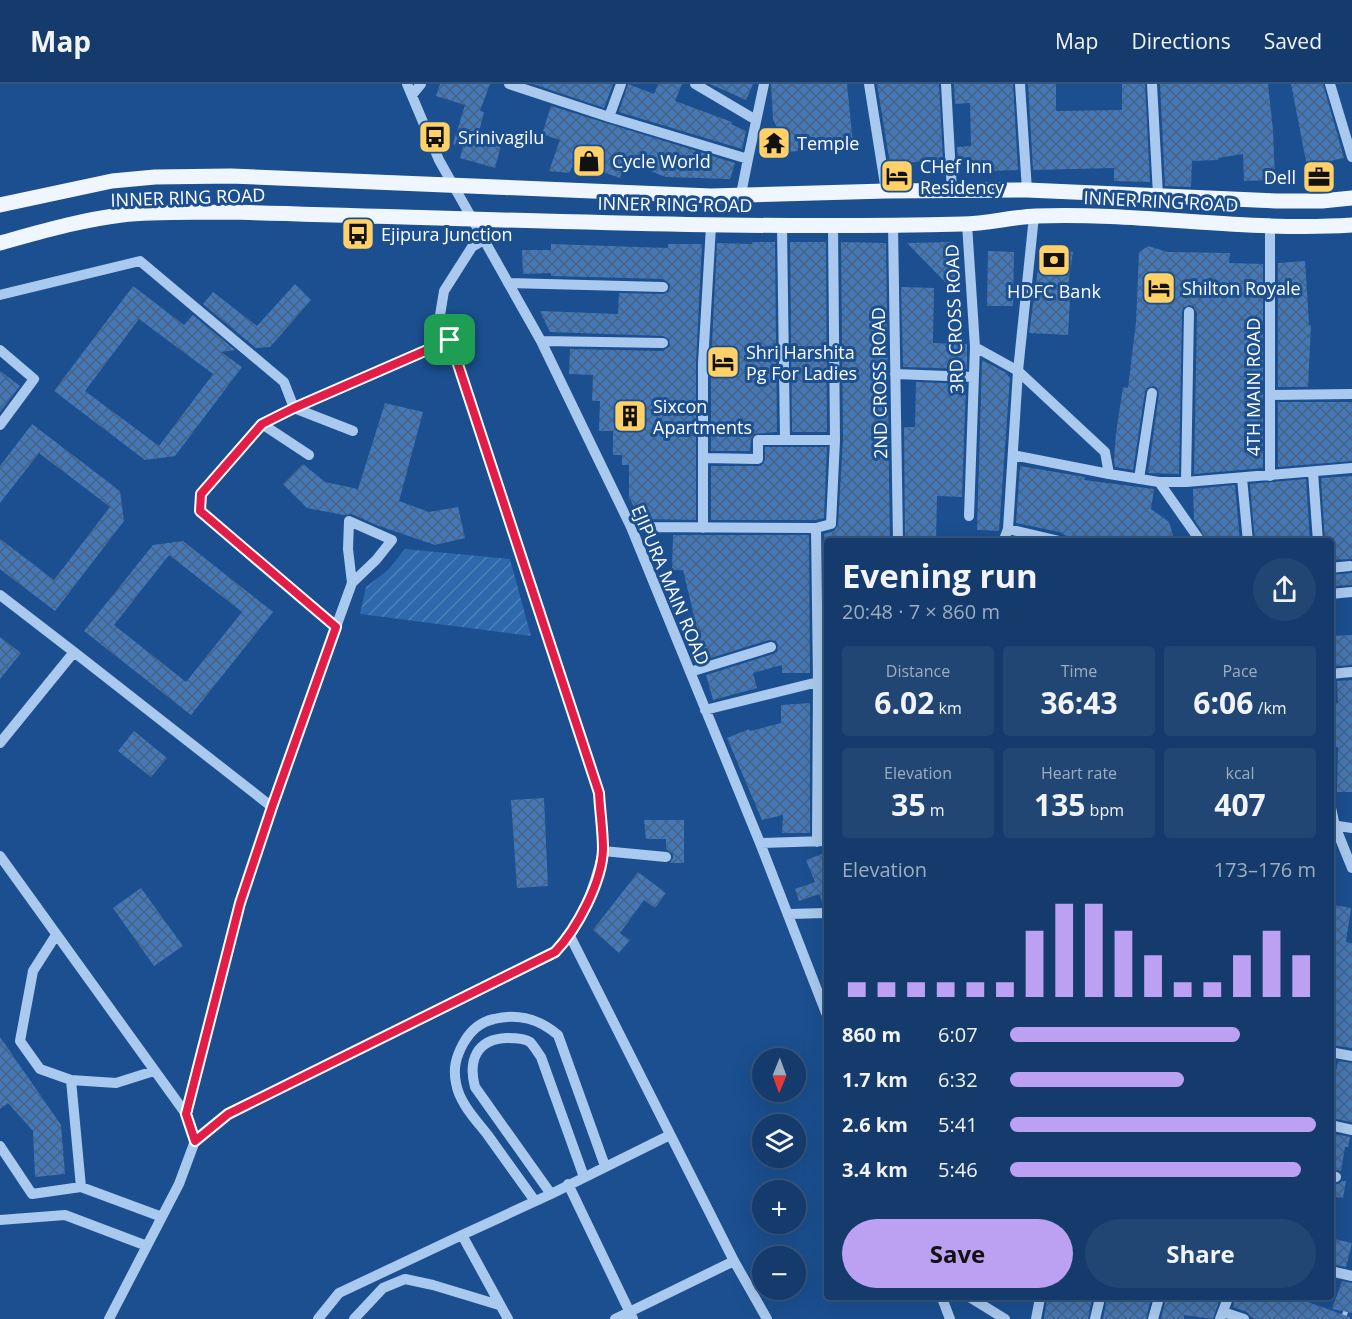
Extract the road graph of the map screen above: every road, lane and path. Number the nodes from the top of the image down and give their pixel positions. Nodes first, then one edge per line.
1 (407, 84) edge
2 (422, 84) edge
3 (509, 84) edge
4 (621, 84) edge
5 (695, 84) edge
6 (764, 84) edge
7 (869, 84) edge
8 (946, 84) edge
9 (1020, 84) edge
10 (1152, 84) edge
11 (1330, 84) edge
12 (412, 95) junction
13 (609, 117) junction
14 (756, 120) junction
15 (1352, 157) edge
16 (748, 159) junction
17 (452, 184) junction
18 (1027, 190) junction
19 (886, 191) junction
20 (952, 192) junction
21 (741, 194) junction
22 (1158, 195) junction
23 (1352, 198) edge
24 (0, 206) edge
25 (1034, 216) junction
26 (473, 219) junction
27 (967, 224) junction
28 (711, 225) junction
29 (782, 225) junction
30 (833, 225) junction
31 (893, 225) junction
32 (1352, 225) edge
33 (1270, 226) junction
34 (484, 240) junction
35 (0, 243) edge
36 (508, 282) junction
37 (663, 287) dead end
38 (0, 295) edge
39 (1189, 312) dead end
40 (450, 340) junction
41 (541, 341) junction
42 (663, 343) dead end
43 (975, 347) junction
44 (0, 351) edge
45 (1018, 371) junction
46 (895, 374) junction
47 (974, 377) junction
48 (1152, 393) dead end
49 (1352, 394) edge
50 (1270, 395) junction
51 (294, 408) junction
52 (262, 424) junction
53 (0, 425) edge
54 (353, 431) dead end
55 (785, 440) junction
56 (835, 440) junction
57 (309, 455) dead end
58 (1013, 455) junction
59 (703, 458) junction
60 (1352, 468) edge
61 (1313, 472) junction
62 (1109, 474) junction
63 (1270, 476) junction
64 (1242, 477) junction
65 (1139, 479) junction
66 (1159, 482) junction
67 (1186, 482) junction
68 (969, 516) dead end
69 (631, 527) junction
70 (703, 528) junction
71 (816, 528) junction
72 (1008, 529) junction
73 (898, 538) edge
74 (1005, 538) edge
75 (1047, 538) edge
76 (1198, 538) edge
77 (1248, 538) edge
78 (1318, 538) edge
79 (1350, 566) dead end
80 (1334, 568) edge
81 (352, 583) junction
82 (1352, 592) edge
83 (1334, 594) edge
84 (0, 595) edge
85 (336, 627) junction
86 (771, 647) dead end
87 (74, 652) junction
88 (690, 672) junction
89 (1352, 672) edge
90 (1334, 674) edge
91 (822, 682) edge
92 (705, 710) junction
93 (0, 743) edge
94 (272, 807) junction
95 (1334, 825) edge
96 (1334, 827) edge
97 (1352, 828) edge
98 (822, 842) edge
99 (760, 843) junction
100 (603, 851) junction
101 (0, 856) edge
102 (666, 857) dead end
103 (1352, 868) edge
104 (824, 913) edge
105 (789, 914) junction
106 (56, 935) junction
107 (570, 936) junction
108 (824, 999) edge
109 (1334, 1053) edge
110 (1352, 1056) edge
111 (154, 1071) junction
112 (72, 1080) junction
113 (186, 1114) junction
114 (1334, 1126) edge
115 (1352, 1130) edge
116 (670, 1135) junction
117 (195, 1141) junction
118 (0, 1146) edge
119 (605, 1166) junction
120 (584, 1177) junction
121 (568, 1184) junction
122 (81, 1187) junction
123 (551, 1194) junction
124 (536, 1201) junction
125 (162, 1216) junction
126 (0, 1220) edge
127 (462, 1235) junction
128 (147, 1246) junction
129 (734, 1261) junction
130 (1334, 1272) edge
131 (1352, 1276) edge
132 (943, 1300) edge
133 (978, 1300) edge
134 (1040, 1300) edge
135 (1100, 1300) edge
136 (1158, 1300) edge
137 (1227, 1300) edge
138 (500, 1305) junction
139 (631, 1316) edge
140 (1221, 1316) edge
141 (109, 1319) edge
142 (318, 1319) edge
143 (354, 1319) edge
144 (508, 1319) edge
145 (615, 1319) edge
146 (768, 1319) edge
147 (950, 1319) edge
148 (1005, 1319) edge
149 (1036, 1319) edge
150 (1095, 1319) edge
151 (1153, 1319) edge
152 (1244, 1319) edge

1 - 12 street, EJIPURA MAIN ROAD
2 - 12 street
3 - 13 street
4 - 13 street
5 - 14 street
6 - 14 street
7 - 19 street
8 - 20 street
9 - 18 street
10 - 22 street
11 - 15 street
12 - 17 street, EJIPURA MAIN ROAD
13 - 16 street
14 - 16 street
16 - 21 street
17 - 21 main road, INNER RING ROAD
17 - 24 main road, INNER RING ROAD
17 - 26 street, EJIPURA MAIN ROAD
18 - 20 main road, INNER RING ROAD
18 - 22 main road, INNER RING ROAD
19 - 20 main road, INNER RING ROAD
19 - 21 main road, INNER RING ROAD
22 - 23 main road, INNER RING ROAD
25 - 27 main road, INNER RING ROAD
25 - 33 main road, INNER RING ROAD
25 - 45 street
26 - 28 main road, INNER RING ROAD
26 - 34 street, EJIPURA MAIN ROAD
26 - 35 main road, INNER RING ROAD
27 - 31 main road, INNER RING ROAD
27 - 43 street, 3RD CROSS ROAD
28 - 29 main road, INNER RING ROAD
28 - 59 street
29 - 30 main road, INNER RING ROAD
29 - 55 street
30 - 31 main road, INNER RING ROAD
30 - 56 street
31 - 46 street, 2ND CROSS ROAD
32 - 33 main road, INNER RING ROAD
33 - 50 street, 4TH MAIN ROAD
34 - 36 street, EJIPURA MAIN ROAD
34 - 40 street
36 - 37 street
36 - 41 street, EJIPURA MAIN ROAD
38 - 51 street
39 - 67 street
40 - 51 street
40 - 100 street
41 - 42 street
41 - 69 street, EJIPURA MAIN ROAD
43 - 45 street
43 - 47 street, 3RD CROSS ROAD
44 - 53 street
45 - 58 street
45 - 62 street
46 - 47 street
46 - 73 street, 2ND CROSS ROAD
47 - 68 street, 3RD CROSS ROAD
48 - 65 street
49 - 50 street
50 - 63 street, 4TH MAIN ROAD
51 - 52 street
51 - 54 street
52 - 57 street
52 - 85 street
55 - 56 street
55 - 59 street
56 - 71 street
58 - 62 street
58 - 72 street
59 - 70 street
60 - 61 street
61 - 63 street
61 - 78 street
62 - 65 street
63 - 64 street
64 - 67 street
64 - 77 street
65 - 66 street
66 - 67 street
66 - 76 street
69 - 70 street
69 - 88 street, EJIPURA MAIN ROAD
70 - 71 street
71 - 91 street
72 - 74 street
72 - 75 street
79 - 80 street
81 - 81 street
81 - 85 street
82 - 83 street
84 - 87 street
85 - 94 street
86 - 88 street
87 - 93 street
87 - 94 street
88 - 92 street, EJIPURA MAIN ROAD
89 - 90 street
91 - 92 street
91 - 98 street
92 - 99 street, EJIPURA MAIN ROAD
94 - 113 street
95 - 97 street
96 - 103 street
98 - 99 street
99 - 105 street, EJIPURA MAIN ROAD
100 - 102 street
100 - 107 street
101 - 106 street
104 - 105 street
105 - 108 street, EJIPURA MAIN ROAD
106 - 111 street
106 - 112 street
107 - 116 street
107 - 117 street
109 - 110 street
111 - 112 street
111 - 113 street
112 - 122 street
113 - 117 street
114 - 115 street
116 - 119 street
116 - 129 street
117 - 125 street
118 - 122 street
119 - 120 street
119 - 124 street
120 - 121 street
120 - 123 street
121 - 123 street
121 - 139 street
122 - 125 street
123 - 124 street
124 - 127 street
125 - 128 street
126 - 128 street
127 - 138 street
127 - 142 street
128 - 141 street
129 - 139 street
129 - 146 street
130 - 131 street
132 - 147 street
133 - 148 street
134 - 149 street
135 - 150 street
136 - 151 street
137 - 140 street
138 - 143 street
138 - 144 street
139 - 145 street
140 - 152 street

